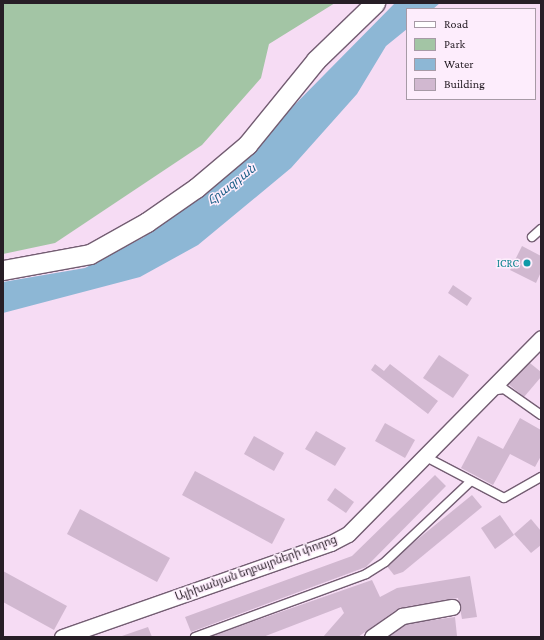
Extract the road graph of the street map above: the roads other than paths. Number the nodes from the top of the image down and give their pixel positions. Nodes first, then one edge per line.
1 (375, 3) edge
2 (541, 229) edge
3 (532, 237) dead end
4 (3, 270) edge
5 (541, 338) edge
6 (491, 391) junction
7 (541, 415) edge
8 (426, 457) junction
9 (541, 477) edge
10 (471, 481) junction
11 (452, 607) dead end
12 (62, 637) edge
13 (195, 637) edge
14 (372, 637) edge

1 - 4 street
2 - 3 lane
5 - 6 street, Ալիխանյան եղբայրների փողոց
6 - 7 lane
6 - 8 street, Ալիխանյան եղբայրների փողոց
8 - 10 lane
8 - 12 street, Ալիխանյան եղբայրների փողոց
9 - 10 lane
10 - 13 lane
11 - 14 street

